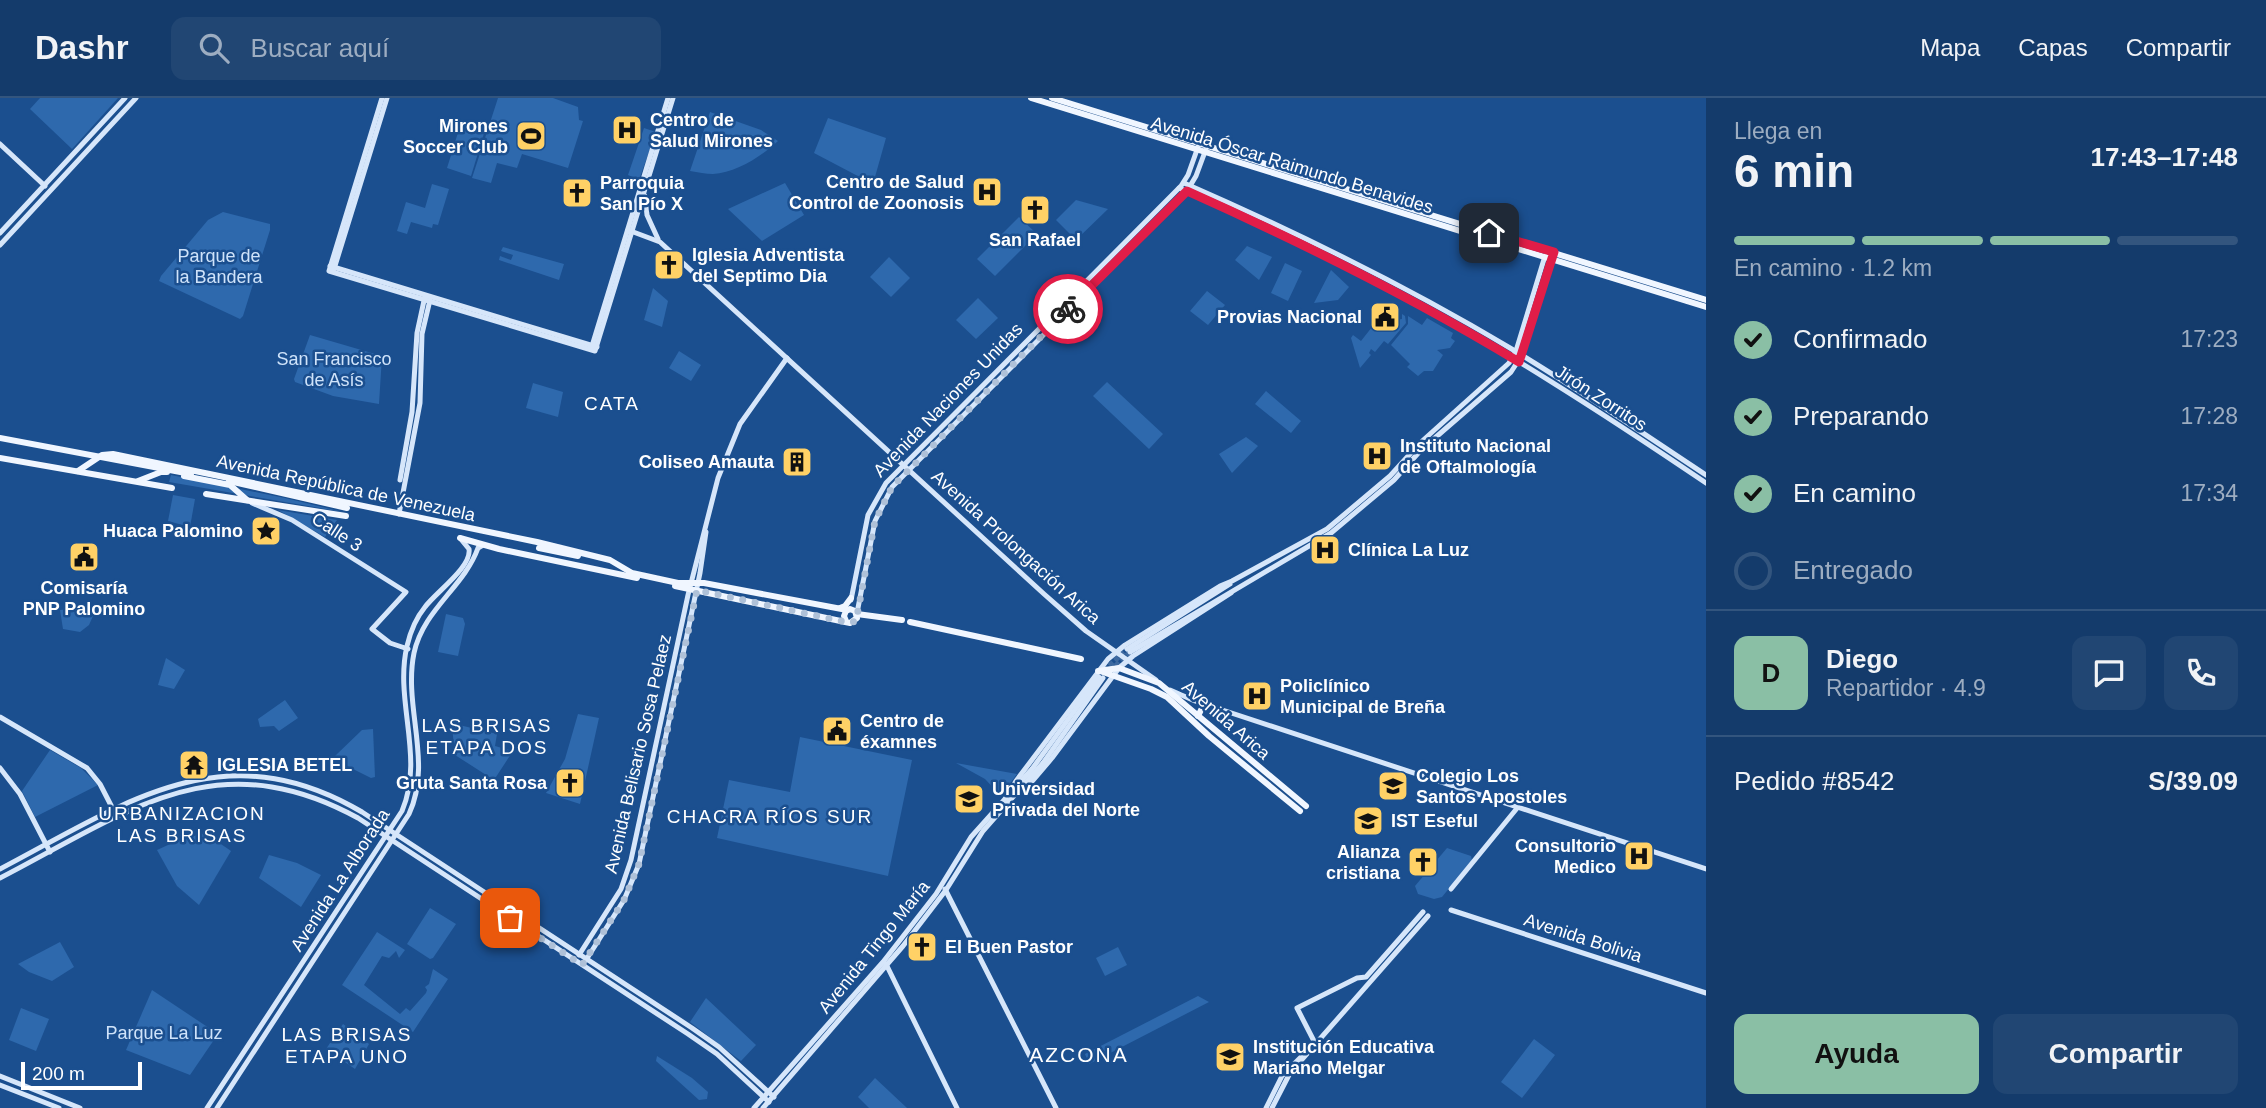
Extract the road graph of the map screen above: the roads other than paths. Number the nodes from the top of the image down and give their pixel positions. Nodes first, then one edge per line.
1 (125, 98) edge
2 (136, 98) edge
3 (384, 98) edge
4 (671, 98) edge
5 (1031, 98) edge
6 (1052, 98) edge
7 (0, 144) edge
8 (1202, 148) junction
9 (44, 185) junction
10 (1181, 186) junction
11 (646, 187) junction
12 (1189, 189) junction
13 (50, 191) junction
14 (630, 230) junction
15 (0, 233) edge
16 (660, 242) junction
17 (0, 245) edge
18 (1549, 254) junction
19 (427, 298) junction
20 (1706, 300) edge
21 (1706, 307) edge
22 (1519, 353) junction
23 (787, 358) junction
24 (1516, 360) junction
25 (418, 379) junction
26 (0, 438) edge
27 (891, 453) junction
28 (82, 455) junction
29 (0, 458) edge
30 (97, 458) junction
31 (903, 463) junction
32 (132, 464) junction
33 (86, 465) junction
34 (908, 469) junction
35 (896, 470) junction
36 (78, 471) junction
37 (171, 473) junction
38 (93, 474) junction
39 (1705, 477) edge
40 (400, 480) dead end
41 (135, 482) junction
42 (206, 494) dead end
43 (322, 497) junction
44 (875, 499) junction
45 (314, 501) junction
46 (250, 502) junction
47 (883, 503) junction
48 (333, 505) junction
49 (347, 508) dead end
50 (330, 514) junction
51 (399, 514) junction
52 (346, 516) dead end
53 (460, 538) joint
54 (1310, 542) junction
55 (483, 545) junction
56 (538, 545) junction
57 (552, 551) junction
58 (529, 555) junction
59 (589, 555) junction
60 (551, 559) junction
61 (610, 560) junction
62 (608, 572) junction
63 (1232, 582) junction
64 (694, 586) junction
65 (1240, 586) junction
66 (851, 598) junction
67 (835, 609) junction
68 (848, 610) junction
69 (857, 613) junction
70 (902, 620) dead end
71 (846, 621) junction
72 (910, 622) dead end
73 (407, 649) junction
74 (414, 651) junction
75 (1114, 654) junction
76 (1081, 659) dead end
77 (1124, 664) junction
78 (1100, 675) junction
79 (1113, 675) junction
80 (1159, 683) junction
81 (1170, 690) junction
82 (1204, 704) junction
83 (1198, 716) junction
84 (0, 717) edge
85 (1189, 717) junction
86 (1210, 727) junction
87 (0, 768) edge
88 (1262, 770) junction
89 (1267, 782) junction
90 (1008, 799) junction
91 (1518, 807) junction
92 (113, 809) junction
93 (117, 817) junction
94 (390, 830) junction
95 (397, 835) junction
96 (386, 836) junction
97 (393, 841) junction
98 (46, 845) junction
99 (50, 852) junction
100 (0, 869) edge
101 (1706, 869) edge
102 (0, 878) edge
103 (944, 888) junction
104 (1451, 889) dead end
105 (1451, 910) dead end
106 (1426, 914) dead end
107 (1412, 930) junction
108 (577, 958) junction
109 (584, 962) junction
110 (885, 964) junction
111 (1706, 993) edge
112 (1316, 1045) junction
113 (0, 1076) edge
114 (0, 1085) edge
115 (769, 1097) junction
116 (59, 1108) edge
117 (80, 1108) edge
118 (207, 1108) edge
119 (217, 1108) edge
120 (754, 1108) edge
121 (763, 1108) edge
122 (957, 1108) edge
123 (1056, 1108) edge
124 (1266, 1108) edge
125 (1272, 1108) edge

1 - 9 main road
2 - 13 main road
3 - 19 main road
4 - 11 main road
4 - 14 main road
5 - 8 main road, Avenida Óscar Raimundo Benavides
6 - 8 main road, Avenida Óscar Raimundo Benavides
7 - 9 main road
8 - 10 main road, Avenida Naciones Unidas
8 - 12 main road, Avenida Naciones Unidas
8 - 18 main road, Avenida Óscar Raimundo Benavides
9 - 13 main road
9 - 15 main road
10 - 12 main road, Jirón Zorritos
10 - 31 main road, Avenida Naciones Unidas
11 - 14 main road
11 - 16 main road
12 - 22 main road, Jirón Zorritos
12 - 24 main road, Jirón Zorritos
12 - 34 main road, Avenida Naciones Unidas
13 - 17 main road
14 - 16 main road, Avenida Prolongación Arica
14 - 19 main road
16 - 23 main road, Avenida Prolongación Arica
18 - 20 main road, Avenida Óscar Raimundo Benavides
18 - 21 main road, Avenida Óscar Raimundo Benavides
18 - 22 main road, Avenida Tingo María
19 - 25 main road
22 - 24 main road, Avenida Tingo María
22 - 39 main road, Jirón Zorritos
23 - 27 main road, Avenida Prolongación Arica
23 - 64 main road
24 - 39 main road, Jirón Zorritos
24 - 54 main road, Avenida Tingo María
25 - 40 main road
25 - 51 main road
26 - 28 main road, Avenida República de Venezuela
27 - 31 main road, Avenida Prolongación Arica
27 - 35 main road
28 - 30 main road, Avenida República de Venezuela
28 - 33 main road
29 - 36 main road
30 - 32 main road, Avenida República de Venezuela
30 - 33 main road
30 - 43 main road, Avenida República de Venezuela
31 - 34 main road, Avenida Prolongación Arica
31 - 35 main road, Avenida Naciones Unidas
32 - 41 main road
32 - 45 main road, Avenida República de Venezuela
33 - 36 main road
33 - 38 main road
34 - 47 main road, Avenida Naciones Unidas
34 - 75 main road, Avenida Prolongación Arica
35 - 44 main road, Avenida Naciones Unidas
36 - 38 main road
37 - 41 main road
37 - 41 main road
37 - 46 main road
38 - 41 main road
42 - 46 main road, Avenida República de Venezuela
43 - 45 main road
43 - 51 main road, Avenida República de Venezuela
44 - 47 main road
44 - 66 main road, Avenida Naciones Unidas
45 - 48 main road, Avenida República de Venezuela
46 - 50 main road, Avenida República de Venezuela
46 - 73 main road, Calle 3
47 - 69 main road, Avenida Naciones Unidas
48 - 49 main road, Avenida República de Venezuela
48 - 50 main road
50 - 52 main road, Avenida República de Venezuela
51 - 56 main road, Avenida República de Venezuela
53 - 55 main road, Avenida República de Venezuela
53 - 73 main road, Avenida La Alborada
54 - 63 main road, Avenida Tingo María
54 - 65 main road, Avenida Tingo María
55 - 58 main road, Avenida República de Venezuela
55 - 74 main road, Avenida La Alborada
56 - 57 main road, Avenida República de Venezuela
56 - 58 main road
56 - 59 main road, Avenida República de Venezuela
57 - 59 main road, Avenida República de Venezuela
57 - 60 main road
58 - 60 main road, Avenida República de Venezuela
59 - 61 main road, Avenida República de Venezuela
60 - 62 main road, Avenida República de Venezuela
61 - 62 main road
61 - 64 main road, Avenida República de Venezuela
62 - 64 main road, Avenida República de Venezuela
63 - 65 main road, Avenida Tingo María
63 - 75 main road, Avenida Tingo María
64 - 67 main road, Avenida República de Venezuela
64 - 71 main road, Avenida República de Venezuela
64 - 108 main road, Avenida Belisario Sosa Pelaez
64 - 109 main road, Avenida Belisario Sosa Pelaez
65 - 77 main road, Avenida Tingo María
66 - 67 main road
66 - 68 main road, Avenida Naciones Unidas
67 - 68 main road, Avenida República de Venezuela
68 - 69 main road, Avenida República de Venezuela
68 - 71 main road
69 - 70 main road
69 - 71 main road
72 - 76 main road
73 - 74 main road
73 - 94 main road, Avenida La Alborada
74 - 95 main road, Avenida La Alborada
75 - 77 main road, Avenida Prolongación Arica
75 - 77 main road
75 - 78 main road, Avenida Tingo María
77 - 78 main road
77 - 79 main road, Avenida Tingo María
77 - 80 main road, Avenida Arica
77 - 80 main road, Avenida Prolongación Arica
78 - 79 main road
78 - 90 main road, Avenida Tingo María
78 - 90 main road, Avenida Tingo María
79 - 85 main road, Avenida Arica
79 - 90 main road, Avenida Tingo María
80 - 81 main road, Avenida Arica
81 - 82 main road
81 - 83 main road, Avenida Arica
82 - 83 main road
82 - 91 main road
83 - 86 main road, Avenida Arica
84 - 92 main road
85 - 86 main road
85 - 89 main road, Avenida Arica
86 - 88 main road, Avenida Arica
87 - 98 main road
88 - 89 main road
88 - 89 main road, Avenida Arica
90 - 103 main road, Avenida Tingo María
91 - 101 main road
91 - 104 main road
92 - 93 main road
92 - 94 main road
92 - 98 main road
93 - 96 main road
93 - 99 main road
94 - 95 main road
94 - 96 main road, Avenida La Alborada
95 - 97 main road, Avenida La Alborada
95 - 108 main road
96 - 97 main road
96 - 118 main road, Avenida La Alborada
97 - 108 main road
97 - 119 main road, Avenida La Alborada
98 - 99 main road
98 - 100 main road
99 - 102 main road
103 - 110 main road, Avenida Tingo María
103 - 123 main road
105 - 111 main road, Avenida Bolivia
106 - 107 main road
107 - 112 main road
107 - 112 main road
108 - 109 main road
109 - 115 main road
110 - 115 main road, Avenida Tingo María
110 - 122 main road
112 - 124 main road
112 - 125 main road
113 - 117 main road
114 - 116 main road
115 - 120 main road, Avenida Tingo María
115 - 121 main road, Avenida Tingo María

